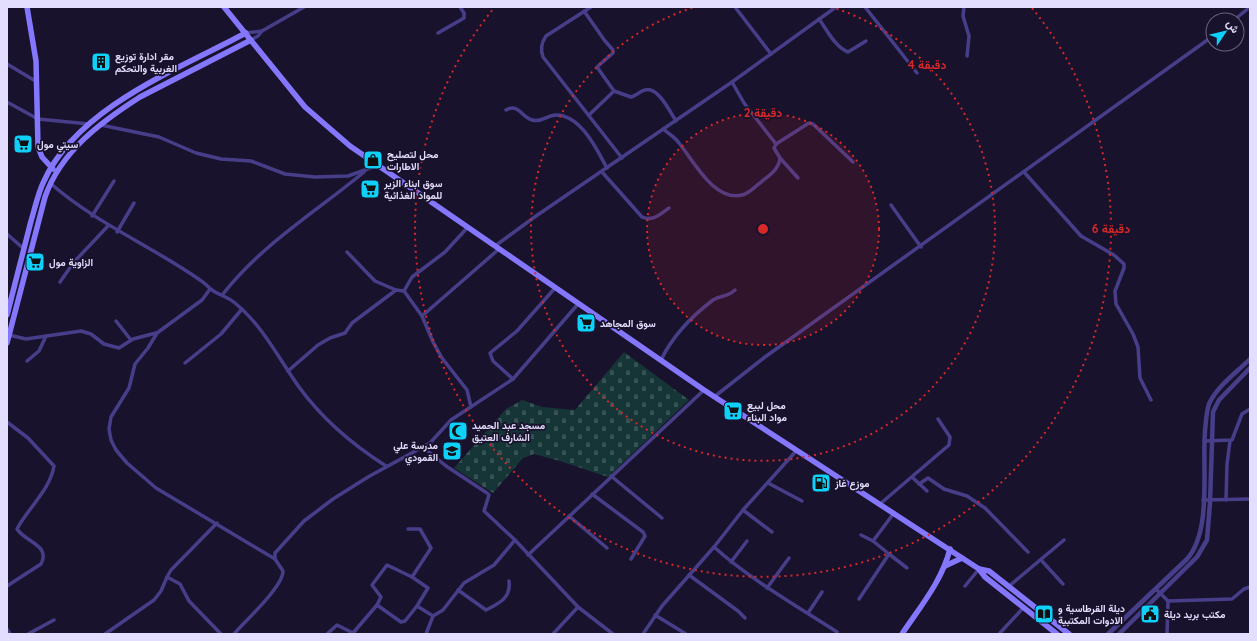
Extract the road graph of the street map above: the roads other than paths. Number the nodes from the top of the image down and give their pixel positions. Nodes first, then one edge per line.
1 (27, 7) edge
2 (224, 7) edge
3 (304, 7) edge
4 (460, 7) edge
5 (591, 7) edge
6 (735, 7) edge
7 (836, 7) edge
8 (865, 7) edge
9 (964, 7) edge
10 (584, 12) junction
11 (819, 19) junction
12 (262, 31) junction
13 (438, 33) dead end
14 (246, 34) junction
15 (251, 40) junction
16 (866, 40) dead end
17 (1205, 42) edge
18 (771, 54) junction
19 (967, 56) dead end
20 (7, 64) edge
21 (917, 73) dead end
22 (732, 82) junction
23 (38, 83) junction
24 (614, 92) junction
25 (7, 102) edge
26 (506, 110) dead end
27 (589, 115) junction
28 (38, 119) junction
29 (676, 121) junction
30 (89, 124) junction
31 (100, 124) junction
32 (663, 129) junction
33 (776, 144) junction
34 (622, 158) junction
35 (780, 158) junction
36 (853, 162) dead end
37 (378, 165) junction
38 (51, 168) junction
39 (607, 168) junction
40 (367, 170) junction
41 (56, 172) junction
42 (602, 172) junction
43 (1024, 172) junction
44 (798, 178) dead end
45 (114, 181) dead end
46 (50, 183) junction
47 (41, 188) junction
48 (48, 190) junction
49 (134, 203) dead end
50 (891, 205) dead end
51 (669, 208) dead end
52 (92, 216) junction
53 (108, 226) junction
54 (468, 227) junction
55 (117, 232) junction
56 (7, 234) edge
57 (921, 246) junction
58 (497, 247) junction
59 (24, 249) junction
60 (347, 252) dead end
61 (60, 282) dead end
62 (555, 288) junction
63 (210, 289) junction
64 (396, 290) junction
65 (735, 290) dead end
66 (404, 291) junction
67 (223, 294) junction
68 (578, 304) junction
69 (242, 309) junction
70 (7, 315) edge
71 (422, 316) junction
72 (116, 321) dead end
73 (157, 332) junction
74 (9, 335) junction
75 (46, 336) junction
76 (131, 340) junction
77 (7, 343) edge
78 (1250, 359) edge
79 (661, 360) junction
80 (27, 361) dead end
81 (185, 363) dead end
82 (1250, 368) edge
83 (288, 371) junction
84 (513, 379) junction
85 (704, 390) junction
86 (714, 396) junction
87 (1151, 400) dead end
88 (471, 407) junction
89 (1250, 410) edge
90 (938, 420) dead end
91 (7, 422) edge
92 (1204, 441) junction
93 (1212, 441) junction
94 (1230, 441) junction
95 (423, 448) junction
96 (797, 450) junction
97 (386, 466) junction
98 (611, 476) junction
99 (912, 477) junction
100 (768, 483) junction
101 (919, 484) junction
102 (927, 491) dead end
103 (592, 494) junction
104 (1250, 499) edge
105 (1203, 500) junction
106 (1210, 500) junction
107 (1226, 500) junction
108 (802, 501) dead end
109 (880, 504) junction
110 (743, 510) junction
111 (894, 513) junction
112 (569, 516) junction
113 (662, 518) dead end
114 (217, 523) junction
115 (408, 529) dead end
116 (772, 532) dead end
117 (861, 535) dead end
118 (515, 540) junction
119 (1064, 540) dead end
120 (747, 541) dead end
121 (873, 541) junction
122 (714, 547) junction
123 (607, 548) dead end
124 (950, 549) junction
125 (1028, 552) dead end
126 (889, 554) junction
127 (528, 555) junction
128 (789, 558) dead end
129 (962, 558) junction
130 (631, 559) dead end
131 (275, 560) junction
132 (1041, 560) junction
133 (731, 562) junction
134 (945, 567) junction
135 (906, 568) dead end
136 (979, 569) junction
137 (689, 575) junction
138 (167, 577) junction
139 (412, 577) junction
140 (509, 581) dead end
141 (1063, 584) dead end
142 (7, 586) edge
143 (965, 586) dead end
144 (1008, 587) junction
145 (1250, 587) edge
146 (767, 588) junction
147 (1156, 589) junction
148 (458, 590) junction
149 (822, 592) dead end
150 (1160, 594) junction
151 (859, 599) dead end
152 (1168, 602) junction
153 (377, 605) junction
154 (417, 606) junction
155 (578, 607) junction
156 (1024, 607) junction
157 (808, 613) junction
158 (655, 615) junction
159 (433, 616) junction
160 (745, 618) dead end
161 (54, 620) dead end
162 (7, 630) edge
163 (837, 632) dead end
164 (10, 634) edge
165 (28, 634) edge
166 (105, 634) edge
167 (221, 634) edge
168 (234, 634) edge
169 (327, 634) edge
170 (426, 634) edge
171 (553, 634) edge
172 (613, 634) edge
173 (642, 634) edge
174 (686, 634) edge
175 (902, 634) edge
176 (999, 634) edge
177 (1057, 634) edge
178 (1069, 634) edge
179 (1108, 634) edge
180 (1119, 634) edge
181 (1167, 634) edge

1 - 23 main road
2 - 14 main road
3 - 12 street
4 - 13 street
5 - 10 street
6 - 18 street
7 - 11 street
8 - 21 street
9 - 19 street
10 - 24 street
10 - 27 street
11 - 16 street
11 - 18 street
12 - 14 street
12 - 15 street
14 - 15 main road
14 - 30 main road
15 - 31 main road
15 - 37 main road
17 - 43 street
18 - 22 street
20 - 23 street
22 - 29 street
22 - 33 street
23 - 28 main road
24 - 27 street
24 - 29 street
25 - 28 street
26 - 39 street
27 - 34 street
28 - 30 street
28 - 38 main road
29 - 32 street
30 - 38 main road
31 - 40 street
31 - 41 main road
32 - 34 street
32 - 35 street
33 - 35 street
33 - 36 street
34 - 39 street
35 - 44 street
37 - 40 street
37 - 54 main road
38 - 41 main road
38 - 47 main road
39 - 42 street
40 - 67 street
41 - 46 main road
42 - 51 street
42 - 58 street
43 - 57 street
43 - 87 street
45 - 52 street
46 - 48 main road
46 - 52 street
47 - 48 main road
47 - 59 main road
48 - 74 main road
49 - 55 street
50 - 57 street
52 - 53 street
53 - 55 street
53 - 61 street
54 - 58 main road
54 - 66 street
55 - 63 street
56 - 59 street
57 - 86 street
58 - 62 main road
58 - 71 street
59 - 70 main road
60 - 64 street
62 - 68 main road
62 - 84 street
63 - 67 street
63 - 73 street
64 - 66 street
64 - 83 street
65 - 79 street
66 - 71 street
67 - 69 street
68 - 79 main road
68 - 84 street
69 - 81 street
69 - 83 street
71 - 88 street
72 - 76 street
73 - 76 street
73 - 114 street
74 - 75 street
74 - 77 main road
75 - 76 street
75 - 80 street
78 - 92 street
79 - 85 main road
82 - 93 street
83 - 97 street
84 - 88 street
85 - 86 main road
85 - 98 street
86 - 96 main road
88 - 95 street
89 - 94 street
90 - 99 street
91 - 142 street
92 - 93 street
92 - 105 street
93 - 94 street
93 - 106 street
94 - 107 street
95 - 97 street
95 - 118 street
96 - 100 street
96 - 109 main road
97 - 131 street
98 - 103 street
98 - 113 street
99 - 101 street
99 - 109 street
100 - 108 street
100 - 110 street
101 - 102 street
101 - 125 street
103 - 112 street
103 - 130 street
104 - 107 street
105 - 106 street
105 - 147 street
106 - 107 street
106 - 150 street
109 - 111 main road
110 - 116 street
110 - 122 street
111 - 121 street
111 - 124 main road
112 - 123 street
112 - 127 street
114 - 131 street
114 - 138 street
115 - 139 street
117 - 121 street
118 - 127 street
118 - 148 street
119 - 132 street
120 - 133 street
121 - 126 street
122 - 133 street
122 - 137 street
124 - 129 main road
124 - 134 main road
126 - 135 street
126 - 151 street
127 - 155 street
128 - 146 street
129 - 134 main road
129 - 136 main road
131 - 168 street
132 - 141 street
132 - 144 street
133 - 146 street
134 - 175 main road
136 - 143 street
136 - 144 main road
136 - 156 main road
137 - 158 street
137 - 160 street
138 - 166 street
138 - 167 street
139 - 153 street
139 - 154 street
140 - 148 street
144 - 178 main road
145 - 152 street
146 - 157 street
147 - 150 street
147 - 179 street
148 - 159 street
149 - 157 street
150 - 152 street
150 - 180 street
152 - 181 street
153 - 154 street
153 - 169 street
154 - 159 street
155 - 171 street
155 - 172 street
156 - 176 street
156 - 177 main road
157 - 163 street
158 - 173 street
158 - 174 street
159 - 170 street
161 - 165 street
162 - 164 street

